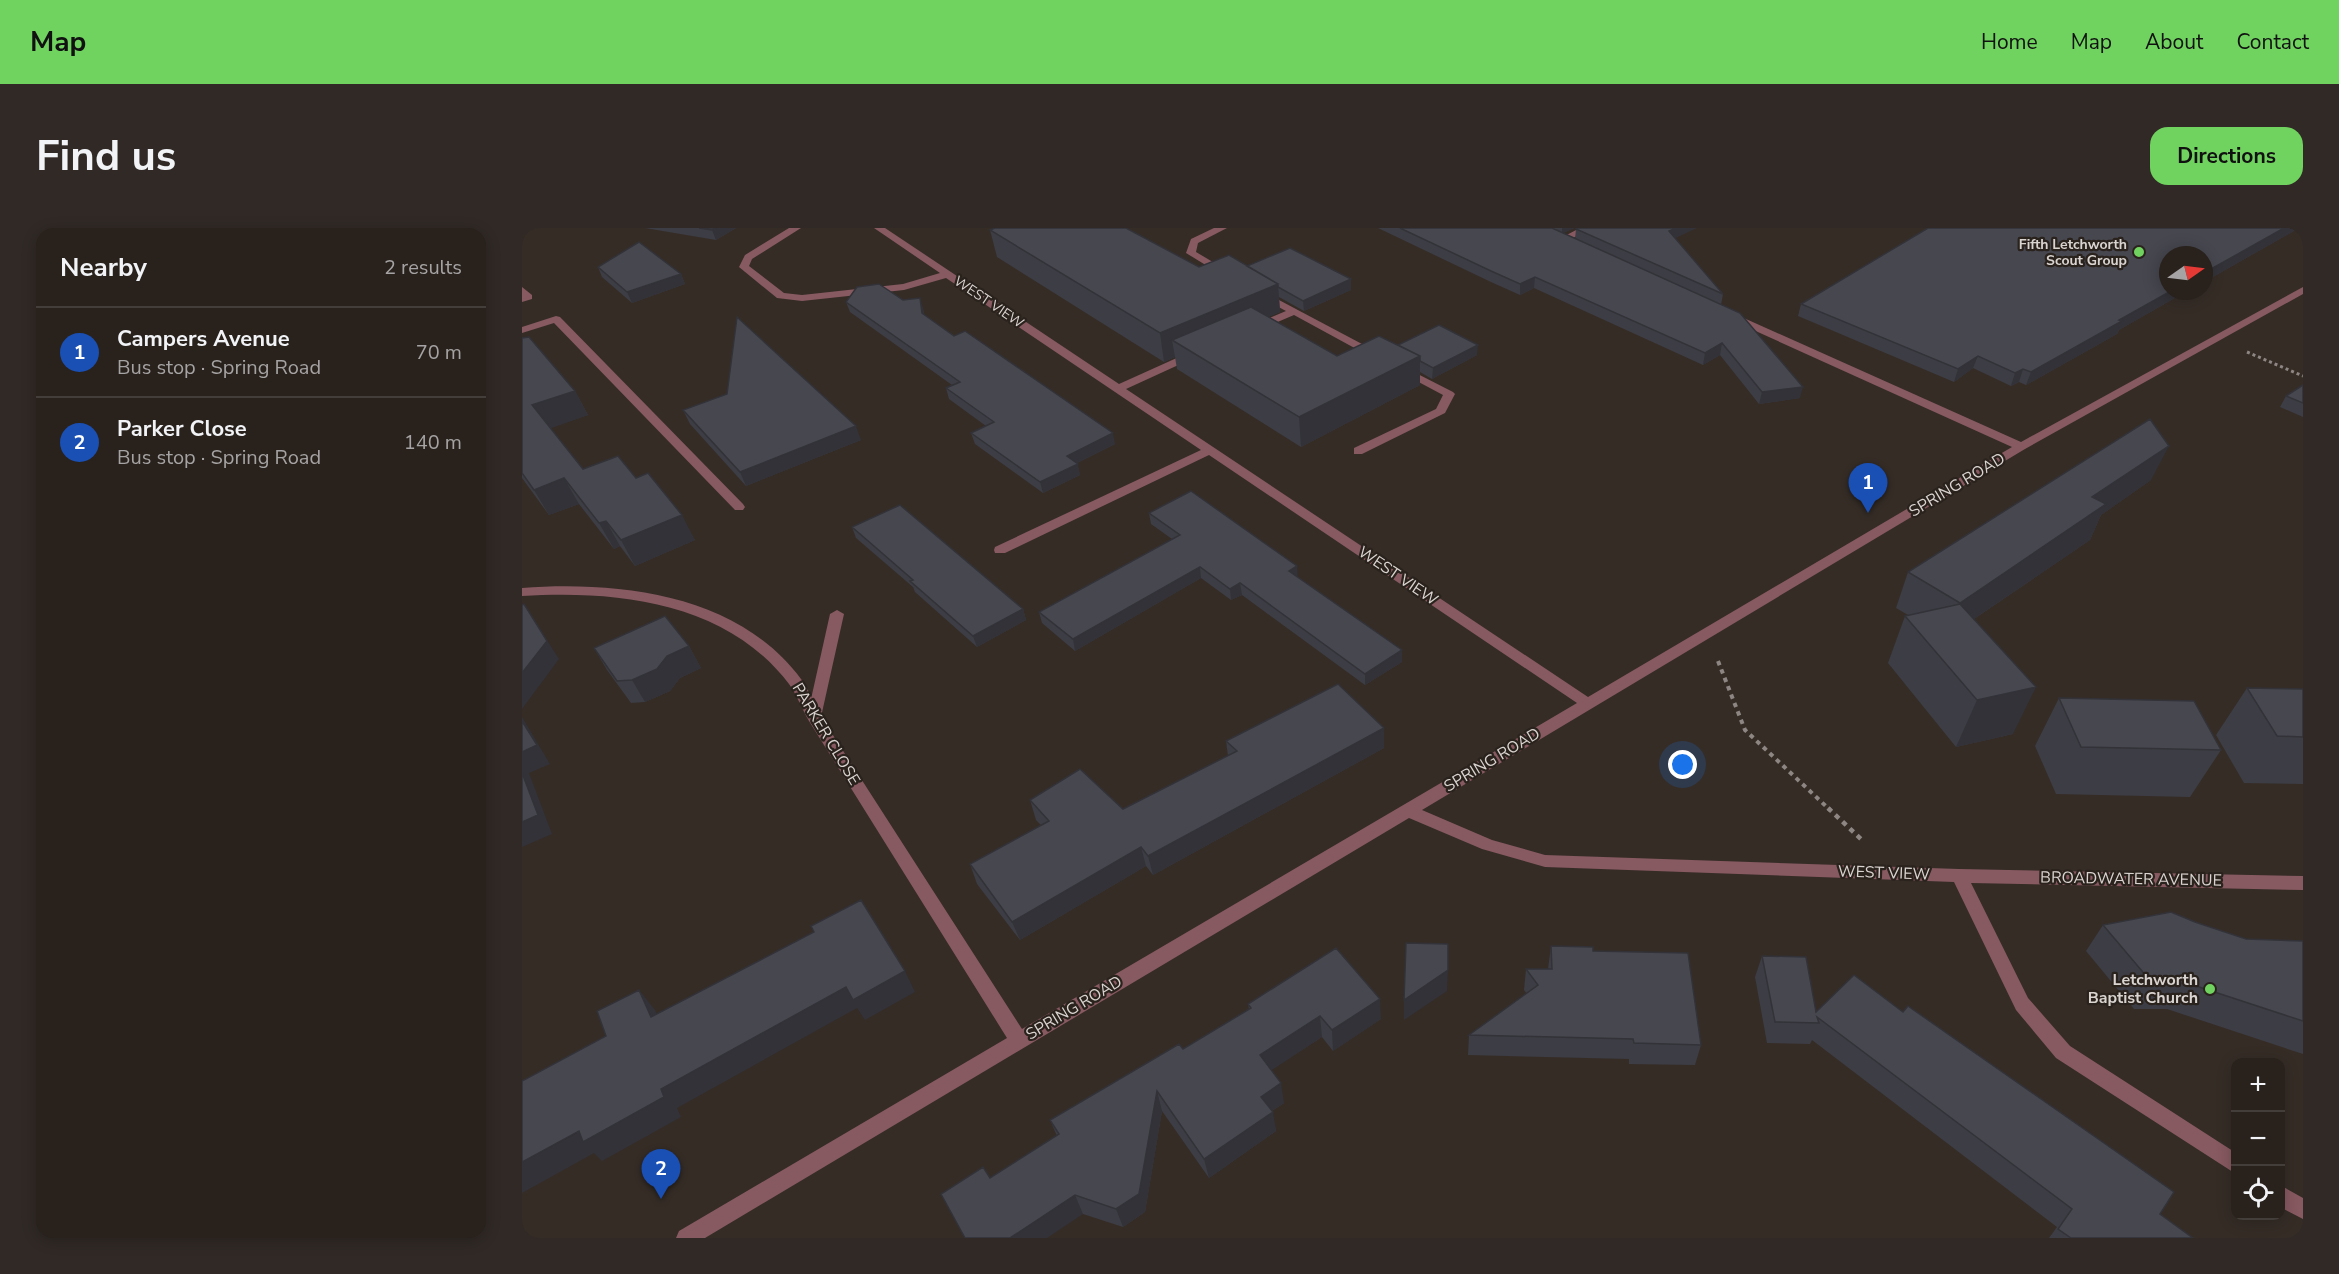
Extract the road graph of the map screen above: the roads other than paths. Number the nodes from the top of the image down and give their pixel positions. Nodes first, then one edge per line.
1 (796, 228) edge
2 (879, 228) edge
3 (1222, 228) edge
4 (1588, 228) edge
5 (1573, 245) edge
6 (948, 274) junction
7 (1232, 277) edge
8 (1252, 288) edge
9 (522, 290) edge
10 (2303, 291) edge
11 (522, 299) edge
12 (1293, 312) junction
13 (1726, 314) edge
14 (522, 330) edge
15 (1240, 334) edge
16 (1207, 348) edge
17 (1118, 388) junction
18 (2021, 447) junction
19 (1210, 450) junction
20 (1358, 452) dead end
21 (739, 507) dead end
22 (1000, 550) dead end
23 (522, 592) edge
24 (837, 614) dead end
25 (1587, 703) junction
26 (814, 717) junction
27 (1406, 810) junction
28 (1959, 876) junction
29 (2303, 883) edge
30 (1019, 1040) junction
31 (2231, 1162) edge
32 (2285, 1198) edge
33 (2303, 1209) edge
34 (686, 1238) edge

1 - 6 street, WEST VIEW
2 - 6 street, WEST VIEW
3 - 7 street
4 - 5 street
6 - 17 street, WEST VIEW
8 - 12 street
9 - 11 street
10 - 18 street, SPRING ROAD
12 - 15 street
12 - 20 street
13 - 18 street
14 - 21 street
16 - 17 street
17 - 19 street, WEST VIEW
18 - 25 street, SPRING ROAD
19 - 22 street
19 - 25 street, WEST VIEW
23 - 26 street, PARKER CLOSE
24 - 26 street
25 - 27 street, SPRING ROAD
26 - 30 street, PARKER CLOSE
27 - 28 street, WEST VIEW
27 - 30 street, SPRING ROAD
28 - 29 street, BROADWATER AVENUE
28 - 31 street
30 - 34 street, SPRING ROAD
32 - 33 street

